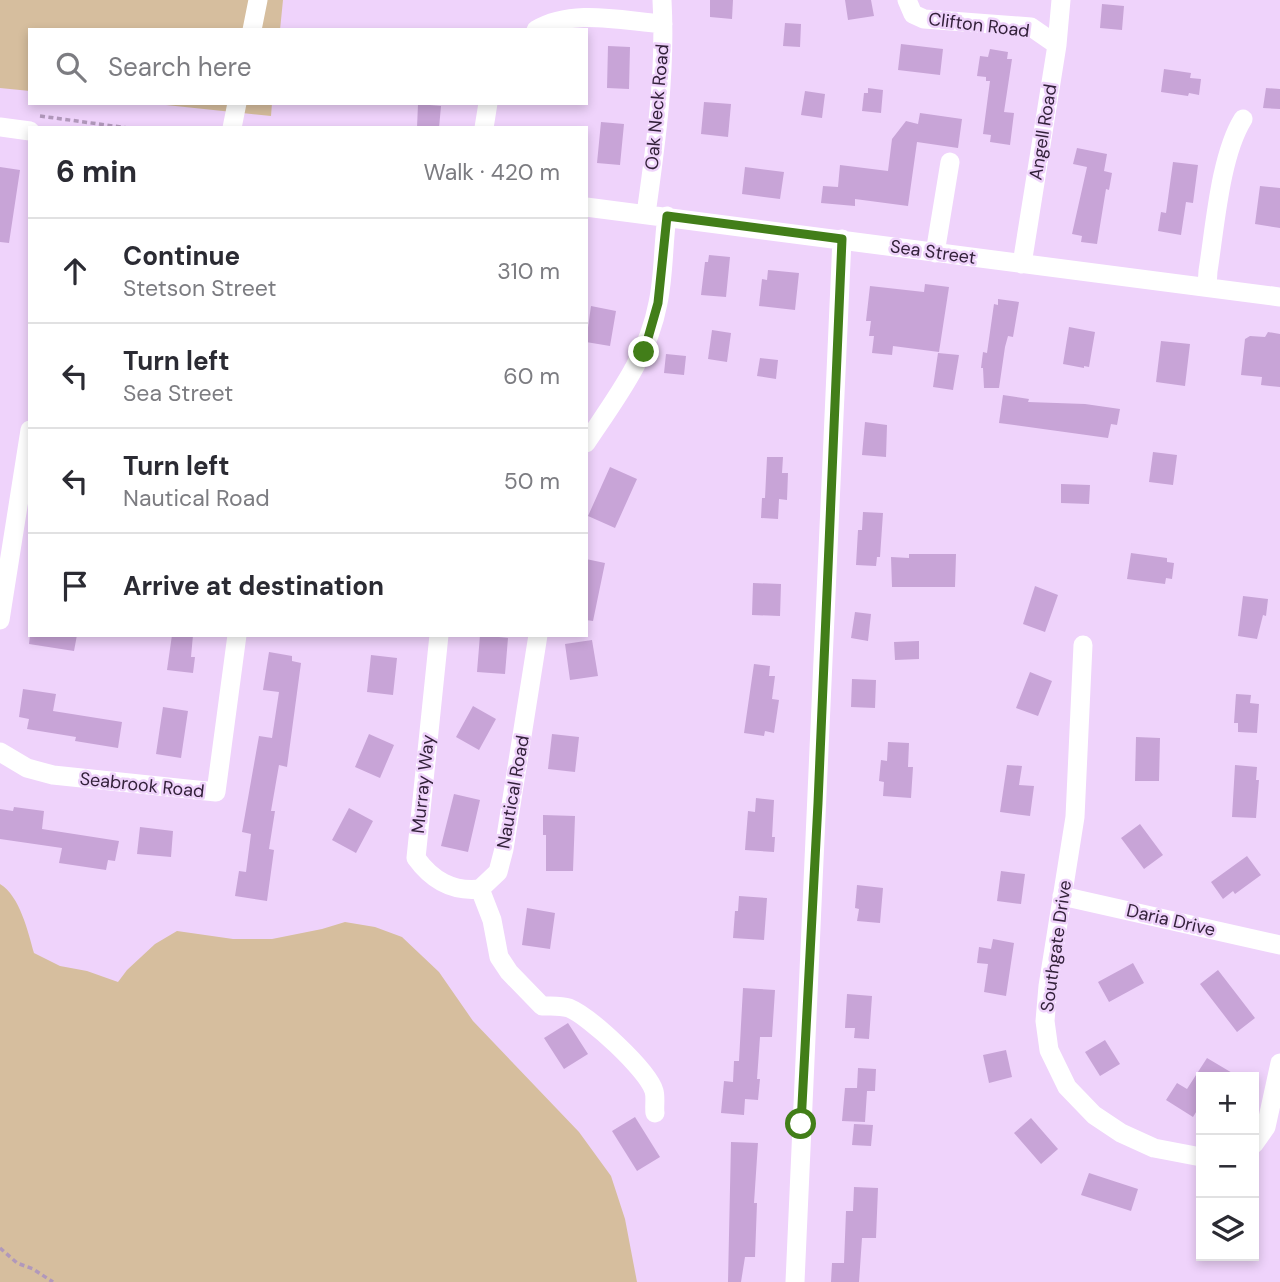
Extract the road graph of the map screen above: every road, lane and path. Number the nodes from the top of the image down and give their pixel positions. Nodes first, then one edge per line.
1 (258, 0) edge
2 (662, 0) edge
3 (907, 0) edge
4 (1060, 0) edge
5 (663, 24) junction
6 (251, 28) edge
7 (541, 28) edge
8 (1057, 45) junction
9 (237, 105) edge
10 (488, 105) edge
11 (1243, 120) dead end
12 (33, 123) edge
13 (90, 126) edge
14 (232, 126) edge
15 (484, 126) edge
16 (0, 127) edge
17 (950, 162) dead end
18 (588, 207) edge
19 (646, 214) junction
20 (667, 216) junction
21 (842, 239) junction
22 (935, 253) junction
23 (1022, 264) junction
24 (1208, 287) junction
25 (1280, 297) edge
26 (588, 440) edge
27 (28, 441) edge
28 (3, 574) edge
29 (0, 620) edge
30 (237, 637) edge
31 (439, 637) edge
32 (538, 637) edge
33 (1083, 645) dead end
34 (0, 752) edge
35 (480, 888) junction
36 (1062, 896) junction
37 (1280, 945) edge
38 (1280, 1063) edge
39 (654, 1113) dead end
40 (1265, 1139) edge
41 (1196, 1156) edge
42 (0, 1248) edge
43 (53, 1282) edge
44 (795, 1282) edge

1 - 6 street
2 - 5 street, Oak Neck Road
3 - 8 street, Clifton Road
4 - 8 street, Angell Road
5 - 7 street
5 - 19 street, Oak Neck Road
8 - 23 street, Angell Road
9 - 14 street
10 - 15 street
11 - 24 street
12 - 13 path
12 - 16 street
17 - 22 street
18 - 19 street, Sea Street
19 - 20 street, Sea Street
20 - 21 street, Sea Street
20 - 26 street
21 - 22 street, Sea Street
21 - 44 street
22 - 23 street, Sea Street
23 - 24 street, Sea Street
24 - 25 street, Sea Street
27 - 28 street
28 - 29 street
30 - 34 street, Seabrook Road
31 - 35 street, Murray Way
32 - 35 street, Nautical Road
33 - 36 street, Southgate Drive
35 - 39 street
36 - 37 street, Daria Drive
36 - 41 street, Southgate Drive
38 - 40 street
42 - 43 path

